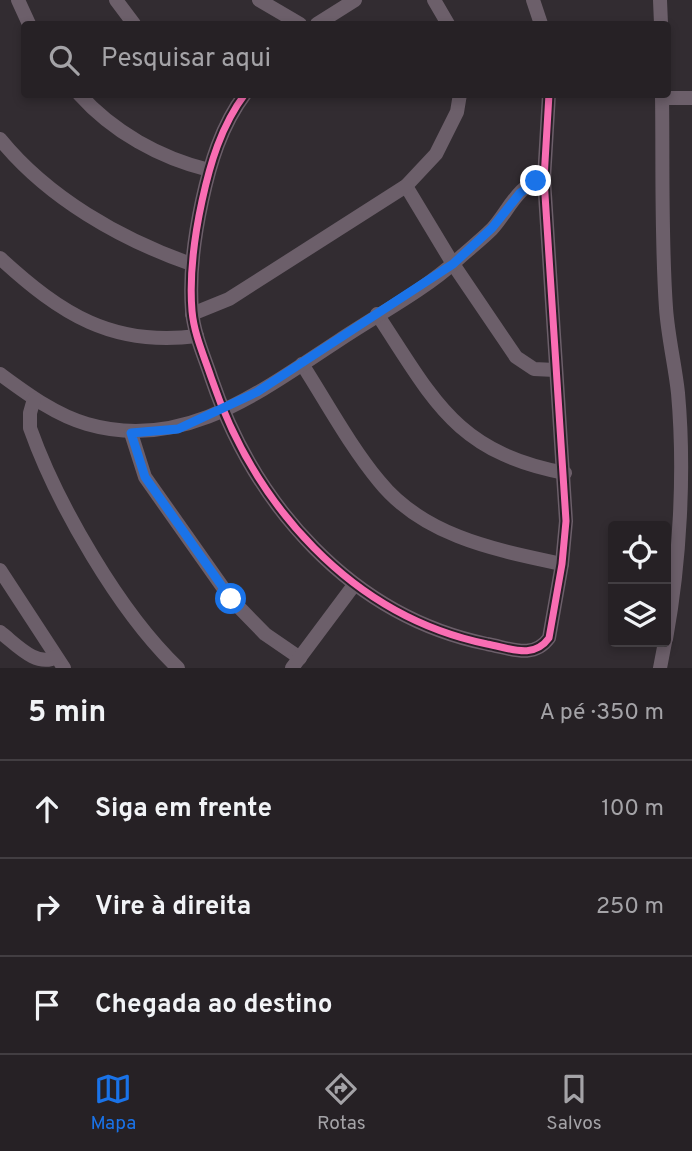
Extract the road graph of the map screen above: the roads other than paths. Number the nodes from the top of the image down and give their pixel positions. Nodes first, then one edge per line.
1 (18, 0) edge
2 (117, 0) edge
3 (259, 0) edge
4 (355, 0) edge
5 (433, 0) edge
6 (533, 0) edge
7 (660, 0) edge
8 (28, 21) edge
9 (132, 21) edge
10 (295, 21) edge
11 (322, 21) edge
12 (447, 21) edge
13 (540, 21) edge
14 (661, 21) edge
15 (671, 97) edge
16 (84, 98) edge
17 (240, 98) edge
18 (459, 98) edge
19 (549, 98) edge
20 (662, 98) edge
21 (692, 98) edge
22 (0, 139) edge
23 (209, 170) junction
24 (544, 179) junction
25 (406, 186) junction
26 (0, 258) edge
27 (191, 264) junction
28 (453, 264) junction
29 (192, 314) junction
30 (377, 314) junction
31 (197, 336) junction
32 (302, 364) junction
33 (555, 370) junction
34 (0, 374) edge
35 (685, 394) edge
36 (34, 399) junction
37 (222, 411) junction
38 (131, 433) junction
39 (565, 473) junction
40 (685, 489) edge
41 (562, 564) junction
42 (0, 570) edge
43 (354, 585) junction
44 (671, 596) edge
45 (0, 632) edge
46 (664, 647) edge
47 (60, 663) edge
48 (296, 663) edge
49 (178, 668) edge
50 (660, 668) edge

1 - 8 street
2 - 9 street
3 - 10 street
4 - 11 street
5 - 12 street
6 - 13 street
7 - 14 street
15 - 21 street
16 - 23 street
17 - 23 street
18 - 25 street
19 - 24 street
20 - 35 street
22 - 27 street
23 - 27 street
24 - 28 street
24 - 33 street
25 - 28 street
25 - 29 street
26 - 31 street
27 - 29 street
28 - 30 street
28 - 33 street
29 - 31 street
30 - 32 street
30 - 39 street
31 - 37 street
32 - 37 street
32 - 41 street
33 - 39 street
34 - 36 street
35 - 40 street
36 - 38 street
36 - 49 street
37 - 38 street
37 - 43 street
38 - 48 street
39 - 41 street
40 - 44 street
41 - 43 street
42 - 47 street
43 - 48 street
45 - 47 street
46 - 50 street

